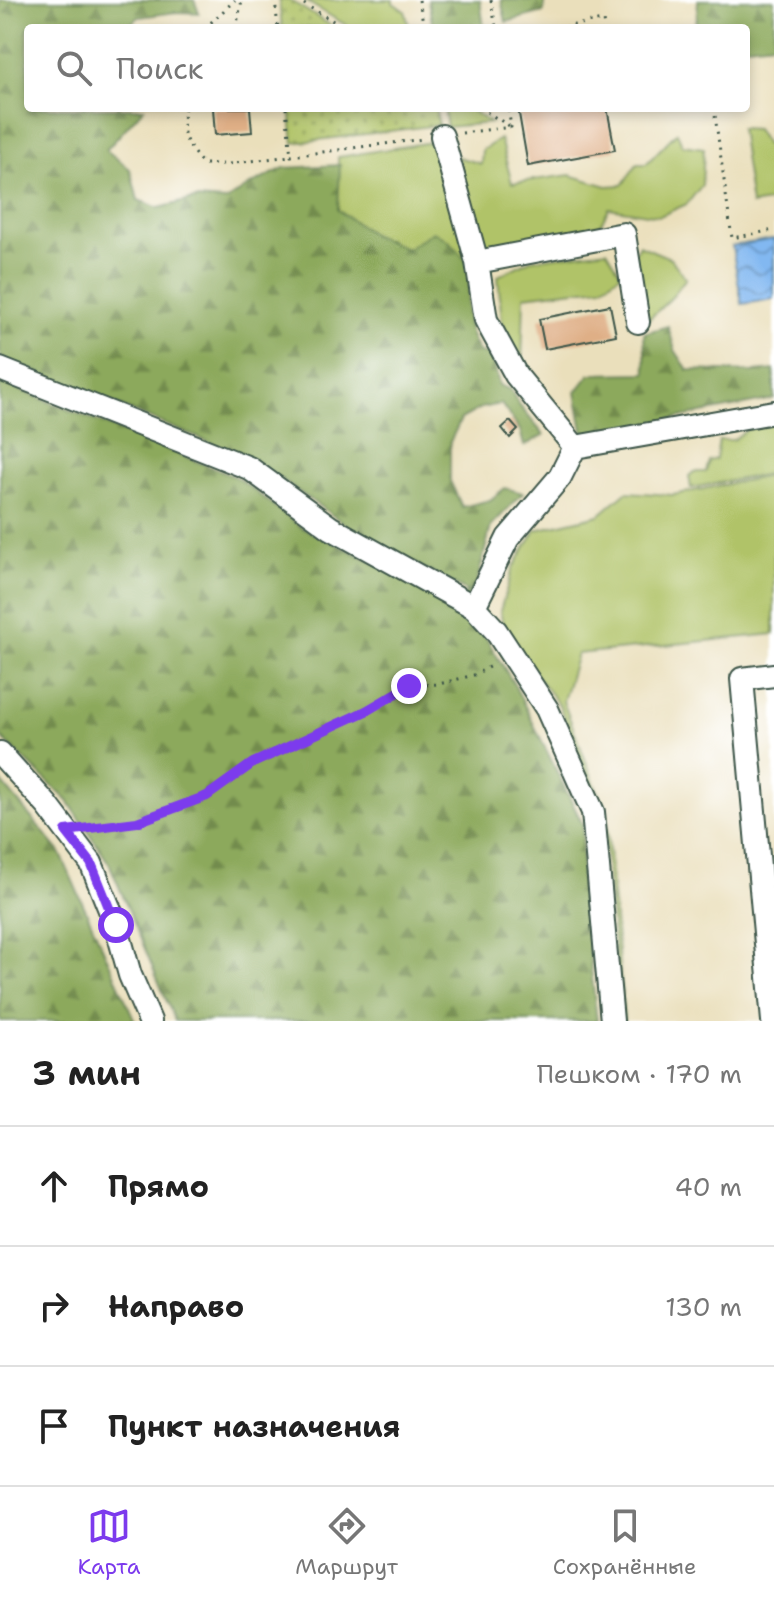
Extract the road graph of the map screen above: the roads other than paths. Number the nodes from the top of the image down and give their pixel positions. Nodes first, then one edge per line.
1 (442, 136) road end
2 (477, 262) junction
3 (638, 322) dead end
4 (0, 369) edge
5 (774, 412) edge
6 (575, 447) junction
7 (474, 607) junction
8 (774, 675) edge
9 (0, 753) edge
10 (150, 1021) edge
11 (612, 1021) edge
12 (773, 1021) edge

1 - 2 street
2 - 3 street
2 - 6 street
4 - 7 street
5 - 6 street
6 - 7 street
7 - 11 street
8 - 12 street
9 - 10 street

